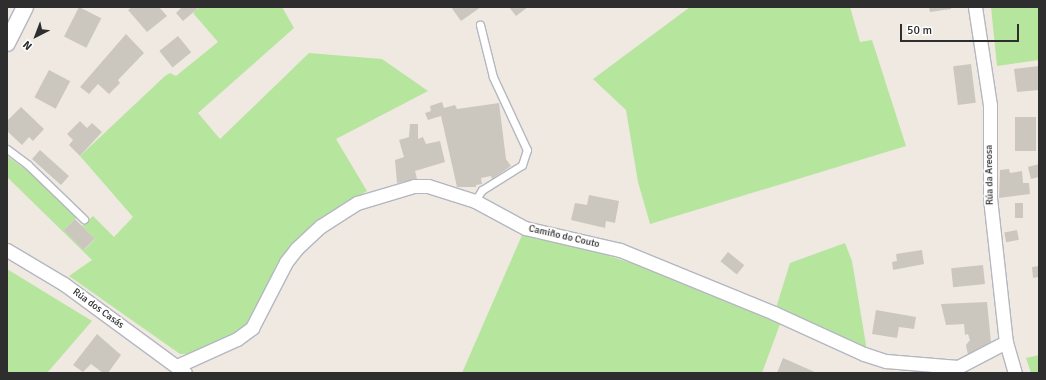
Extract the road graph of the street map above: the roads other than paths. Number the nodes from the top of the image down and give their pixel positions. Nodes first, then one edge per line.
1 (25, 7) edge
2 (975, 7) edge
3 (480, 25) dead end
4 (7, 43) edge
5 (7, 149) edge
6 (475, 201) junction
7 (84, 219) dead end
8 (7, 250) edge
9 (1006, 342) junction
10 (181, 370) edge
11 (1016, 373) edge

1 - 4 street
2 - 9 street, Rúa da Areosa
3 - 6 lane
5 - 7 lane
6 - 9 street, Camiño do Couto
6 - 10 street, Camiño do Couto
8 - 10 street, Rúa dos Casás
9 - 11 street, Rúa da Areosa

